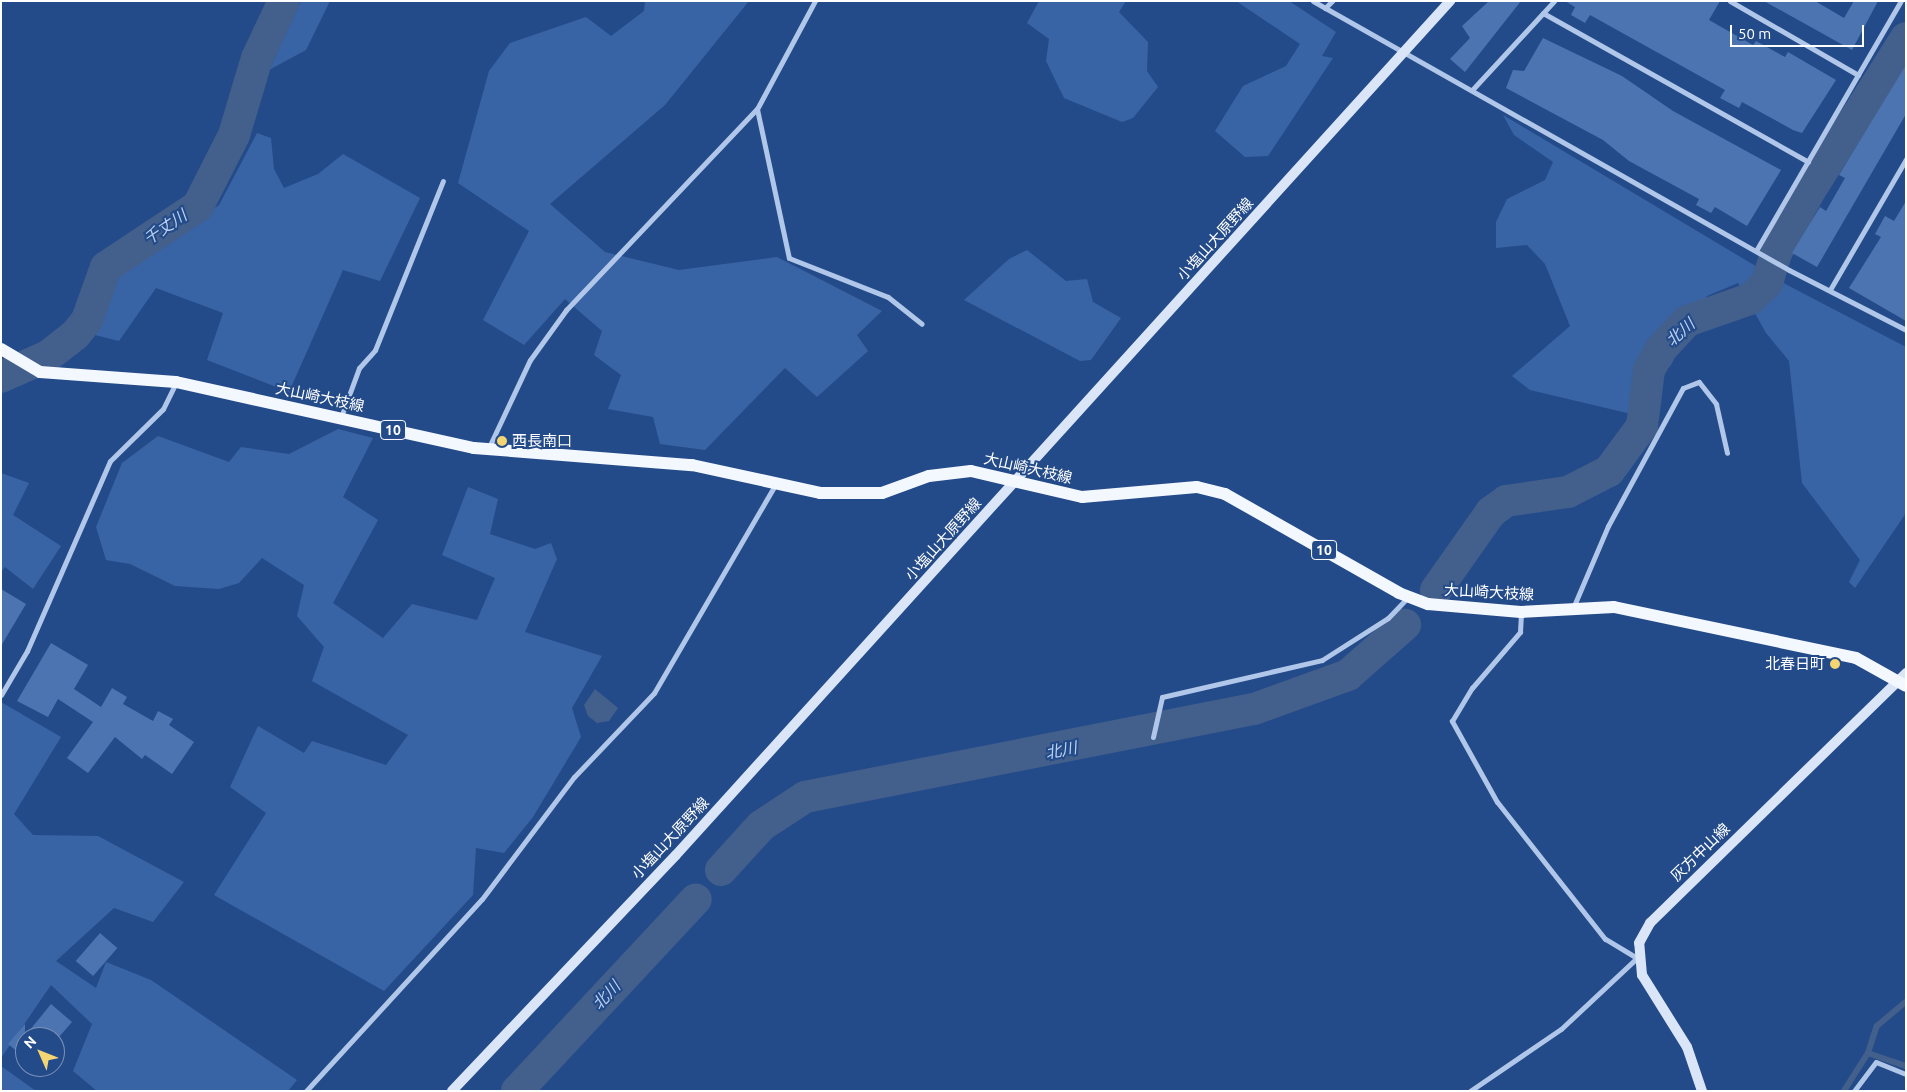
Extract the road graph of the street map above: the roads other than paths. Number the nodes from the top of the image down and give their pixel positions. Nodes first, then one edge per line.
1 (816, 1) edge
2 (1313, 1) edge
3 (1332, 1) edge
4 (1450, 1) edge
5 (1554, 1) edge
6 (1730, 1) edge
7 (1901, 1) edge
8 (1325, 8) junction
9 (1543, 13) junction
10 (1403, 54) junction
11 (1858, 75) junction
12 (1472, 90) junction
13 (757, 109) junction
14 (1906, 158) edge
15 (1808, 162) junction
16 (444, 181) dead end
17 (1758, 249) junction
18 (1831, 288) junction
19 (922, 324) dead end
20 (1906, 330) edge
21 (4, 352) edge
22 (176, 382) junction
23 (341, 418) junction
24 (488, 450) junction
25 (1727, 453) dead end
26 (1018, 479) junction
27 (776, 482) junction
28 (1408, 597) junction
29 (1573, 609) junction
30 (1521, 612) junction
31 (1904, 680) edge
32 (1, 695) edge
33 (1153, 738) dead end
34 (1637, 958) junction
35 (1906, 1074) edge
36 (306, 1091) edge
37 (452, 1091) edge
38 (1470, 1091) edge
39 (1702, 1091) edge
40 (1854, 1091) edge

1 - 13 street
2 - 8 street
3 - 8 street
4 - 10 main road, 小塩山大原野線
5 - 9 street
6 - 11 street
7 - 11 street
8 - 10 street
9 - 12 street
9 - 15 street
10 - 12 street
10 - 26 main road, 小塩山大原野線
11 - 15 street
12 - 17 street
13 - 19 street
13 - 24 street
14 - 18 street
15 - 17 street
16 - 23 street
17 - 18 street
18 - 20 street
21 - 22 main road, 大山崎大枝線 / 10
22 - 23 main road, 大山崎大枝線 / 10
22 - 32 street
23 - 24 main road, 大山崎大枝線 / 10
24 - 27 main road, 大山崎大枝線 / 10
25 - 29 street
26 - 27 main road, 大山崎大枝線 / 10
26 - 28 main road, 大山崎大枝線 / 10
26 - 37 main road, 小塩山大原野線
27 - 36 street
28 - 30 main road, 大山崎大枝線 / 10
28 - 33 street
29 - 30 main road, 大山崎大枝線 / 10
29 - 31 main road, 大山崎大枝線 / 10
30 - 34 street
31 - 34 main road, 灰方中山線
34 - 38 street
34 - 39 main road
35 - 40 street

